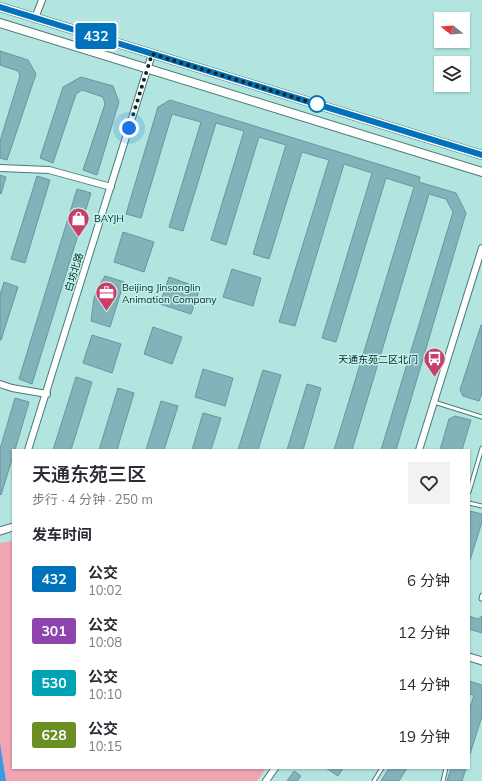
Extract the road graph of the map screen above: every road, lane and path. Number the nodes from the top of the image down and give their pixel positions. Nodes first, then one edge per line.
1 (42, 0) edge
2 (0, 7) edge
3 (35, 18) junction
4 (0, 23) edge
5 (152, 54) junction
6 (148, 69) junction
7 (482, 155) edge
8 (0, 168) edge
9 (482, 172) edge
10 (111, 187) junction
11 (482, 248) edge
12 (0, 384) edge
13 (47, 394) junction
14 (434, 402) junction
15 (482, 417) edge
16 (482, 448) edge
17 (28, 449) edge
18 (419, 449) edge
19 (470, 489) edge
20 (470, 503) edge
21 (482, 506) edge
22 (12, 527) edge
23 (0, 531) edge
24 (482, 595) edge
25 (481, 599) dead end
26 (470, 657) edge
27 (482, 661) edge
28 (274, 769) edge
29 (381, 769) edge
30 (446, 769) edge
31 (266, 781) edge
32 (374, 781) edge
33 (442, 781) edge

1 - 3 street
2 - 3 main road
3 - 5 main road
4 - 6 main road
5 - 6 street, 白坊北路
5 - 7 main road
6 - 9 main road
6 - 10 street, 白坊北路
8 - 10 street
10 - 13 street, 白坊北路
11 - 14 street
12 - 13 street
13 - 17 street, 白坊北路
14 - 15 lane
14 - 18 street
16 - 19 lane
20 - 21 lane
22 - 23 street
24 - 25 lane
26 - 27 street
28 - 31 street
29 - 32 lane
30 - 33 lane

